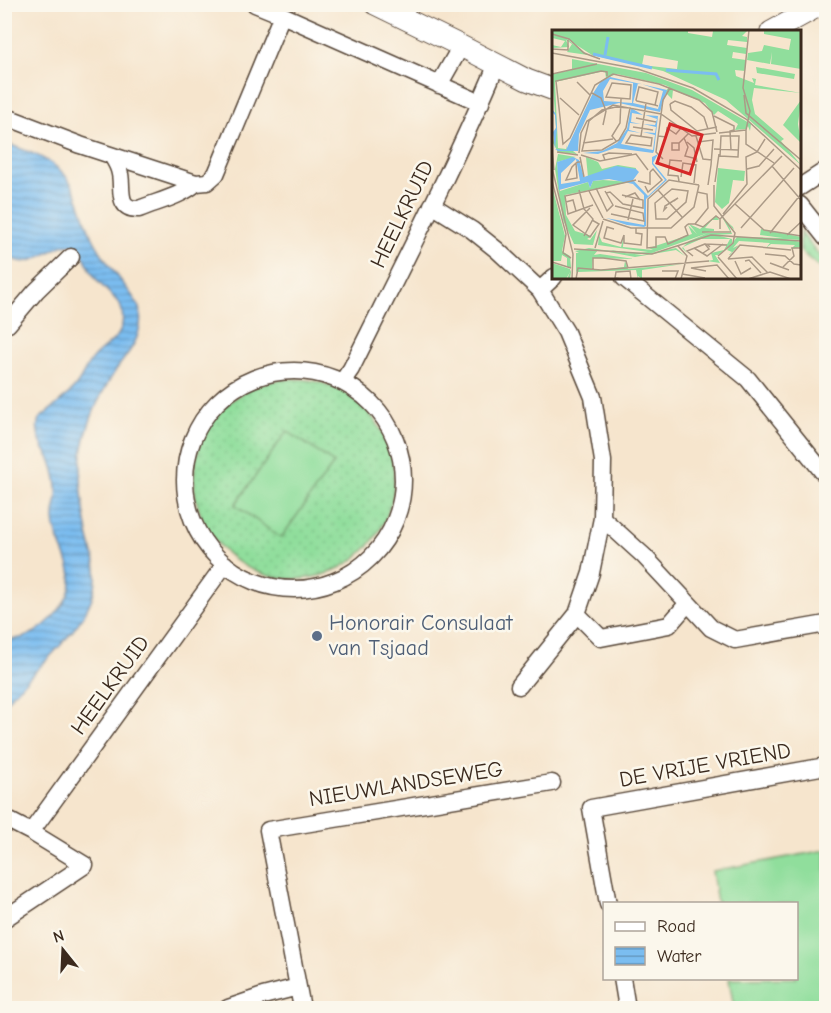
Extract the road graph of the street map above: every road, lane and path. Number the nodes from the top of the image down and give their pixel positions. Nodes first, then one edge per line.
1 (255, 4) edge
2 (375, 4) edge
3 (822, 4) edge
4 (282, 15) junction
5 (775, 30) edge
6 (461, 46) junction
7 (497, 64) junction
8 (439, 85) junction
9 (552, 89) edge
10 (481, 103) junction
11 (4, 116) edge
12 (112, 156) junction
13 (826, 170) edge
14 (196, 183) junction
15 (801, 186) edge
16 (432, 204) junction
17 (801, 206) edge
18 (826, 238) edge
19 (71, 257) dead end
20 (552, 279) edge
21 (625, 279) edge
22 (540, 290) junction
23 (4, 325) edge
24 (342, 382) junction
25 (826, 476) edge
26 (602, 518) junction
27 (225, 564) junction
28 (688, 603) junction
29 (577, 614) junction
30 (826, 624) edge
31 (519, 686) dead end
32 (826, 766) edge
33 (552, 783) dead end
34 (4, 819) edge
35 (31, 832) junction
36 (608, 902) edge
37 (4, 919) edge
38 (622, 980) edge
39 (298, 987) junction
40 (228, 1008) edge
41 (302, 1008) edge
42 (627, 1008) edge

1 - 4 street
2 - 6 street
3 - 5 street
4 - 8 street
4 - 14 street
6 - 7 street
6 - 8 street
7 - 9 street
7 - 10 street, HEELKRUID
8 - 10 street
10 - 16 street, HEELKRUID
11 - 12 street
12 - 14 street
12 - 14 street
13 - 15 street
16 - 22 street
16 - 24 street, HEELKRUID
17 - 18 street
19 - 23 street
20 - 22 street
21 - 25 street
22 - 26 street
24 - 27 street
24 - 27 street
26 - 28 street
26 - 29 street
27 - 35 street, HEELKRUID
28 - 29 street
28 - 30 street
29 - 31 street
32 - 36 street, DE VRIJE VRIEND
33 - 39 street, NIEUWLANDSEWEG
34 - 35 street
35 - 37 street
38 - 42 street
39 - 40 street
39 - 41 street

